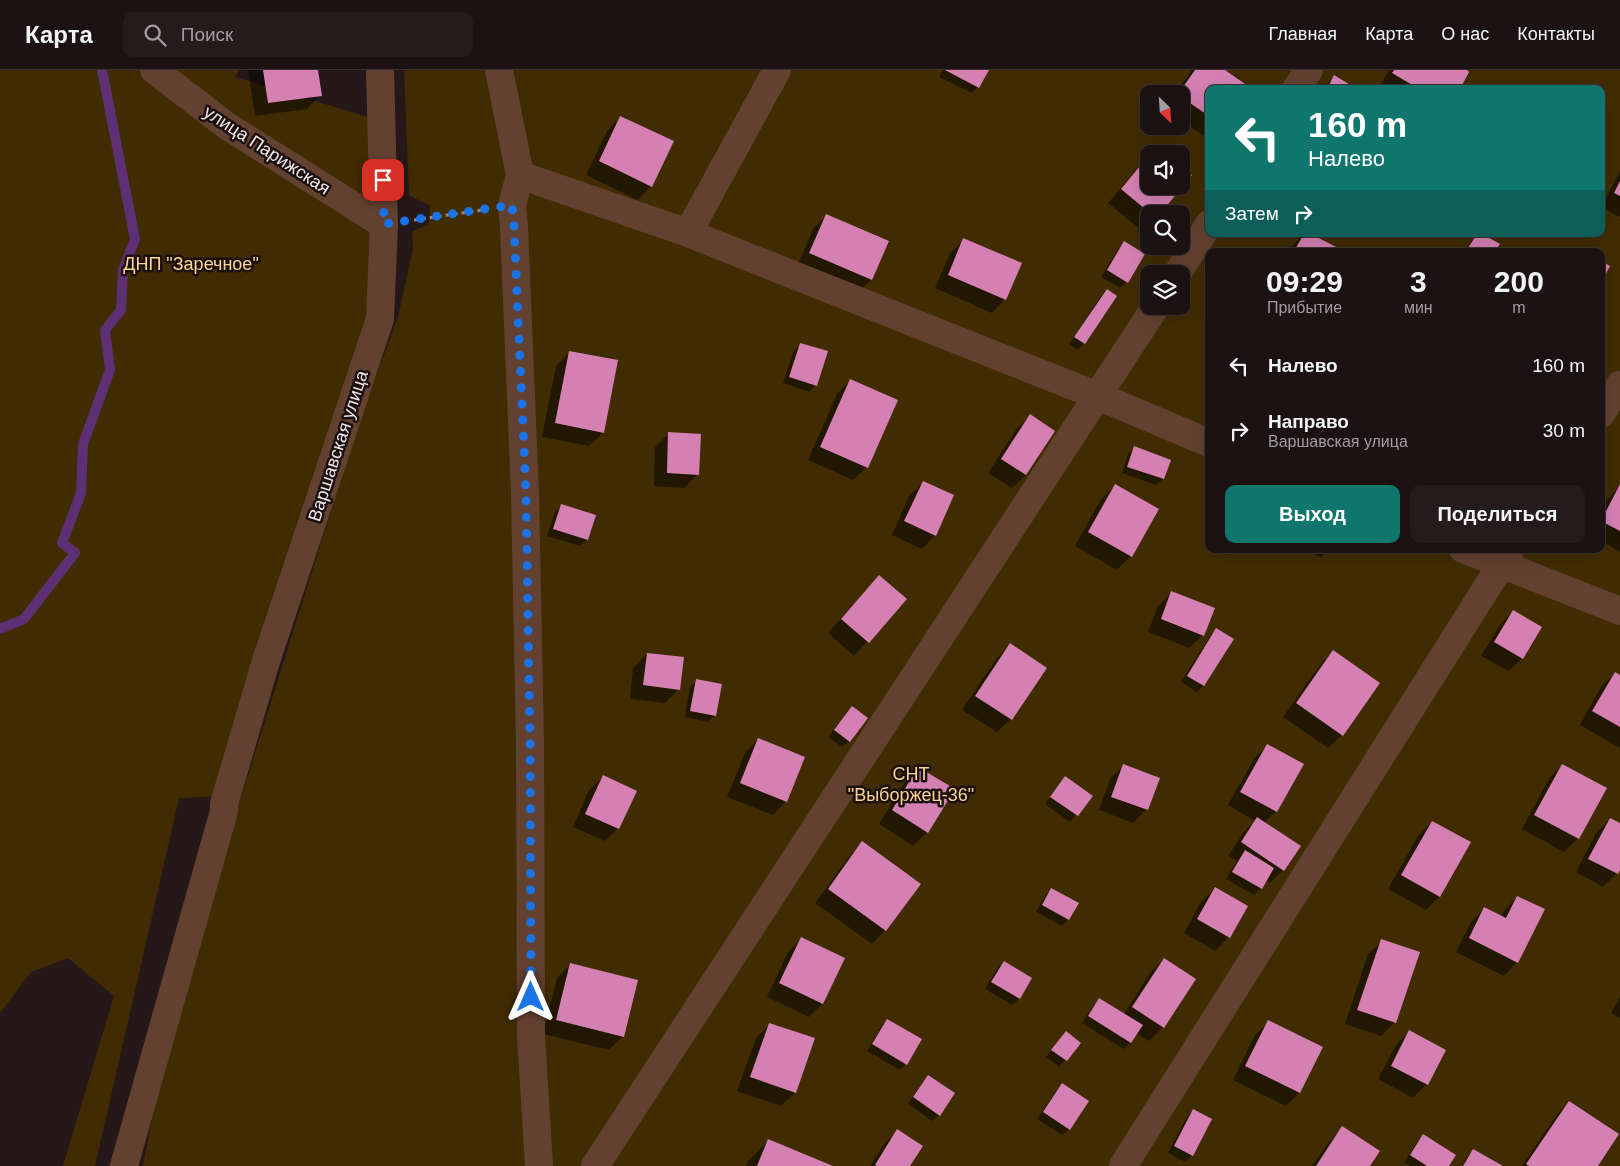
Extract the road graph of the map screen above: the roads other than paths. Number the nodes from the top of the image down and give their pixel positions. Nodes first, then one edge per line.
1 (154, 70) edge
2 (380, 70) edge
3 (499, 70) edge
4 (778, 70) edge
5 (1309, 70) edge
6 (1299, 85) edge
7 (520, 176) junction
8 (384, 224) junction
9 (1205, 230) edge
10 (688, 233) junction
11 (1183, 265) edge
12 (1150, 315) edge
13 (1620, 385) edge
14 (1098, 396) junction
15 (1605, 408) edge
16 (1205, 440) edge
17 (1484, 553) edge
18 (1506, 557) edge
19 (1620, 611) edge
20 (124, 1166) edge
21 (539, 1166) edge
22 (595, 1166) edge
23 (1123, 1166) edge

1 - 8 street, улица Парижская
2 - 8 street, Варшавская улица
3 - 7 street
4 - 10 street
5 - 6 street
7 - 10 street
7 - 21 street
8 - 20 street, Варшавская улица
9 - 11 street
10 - 14 street
12 - 14 street
13 - 15 street
14 - 16 street
14 - 22 street
17 - 18 street
18 - 19 street
18 - 23 street

